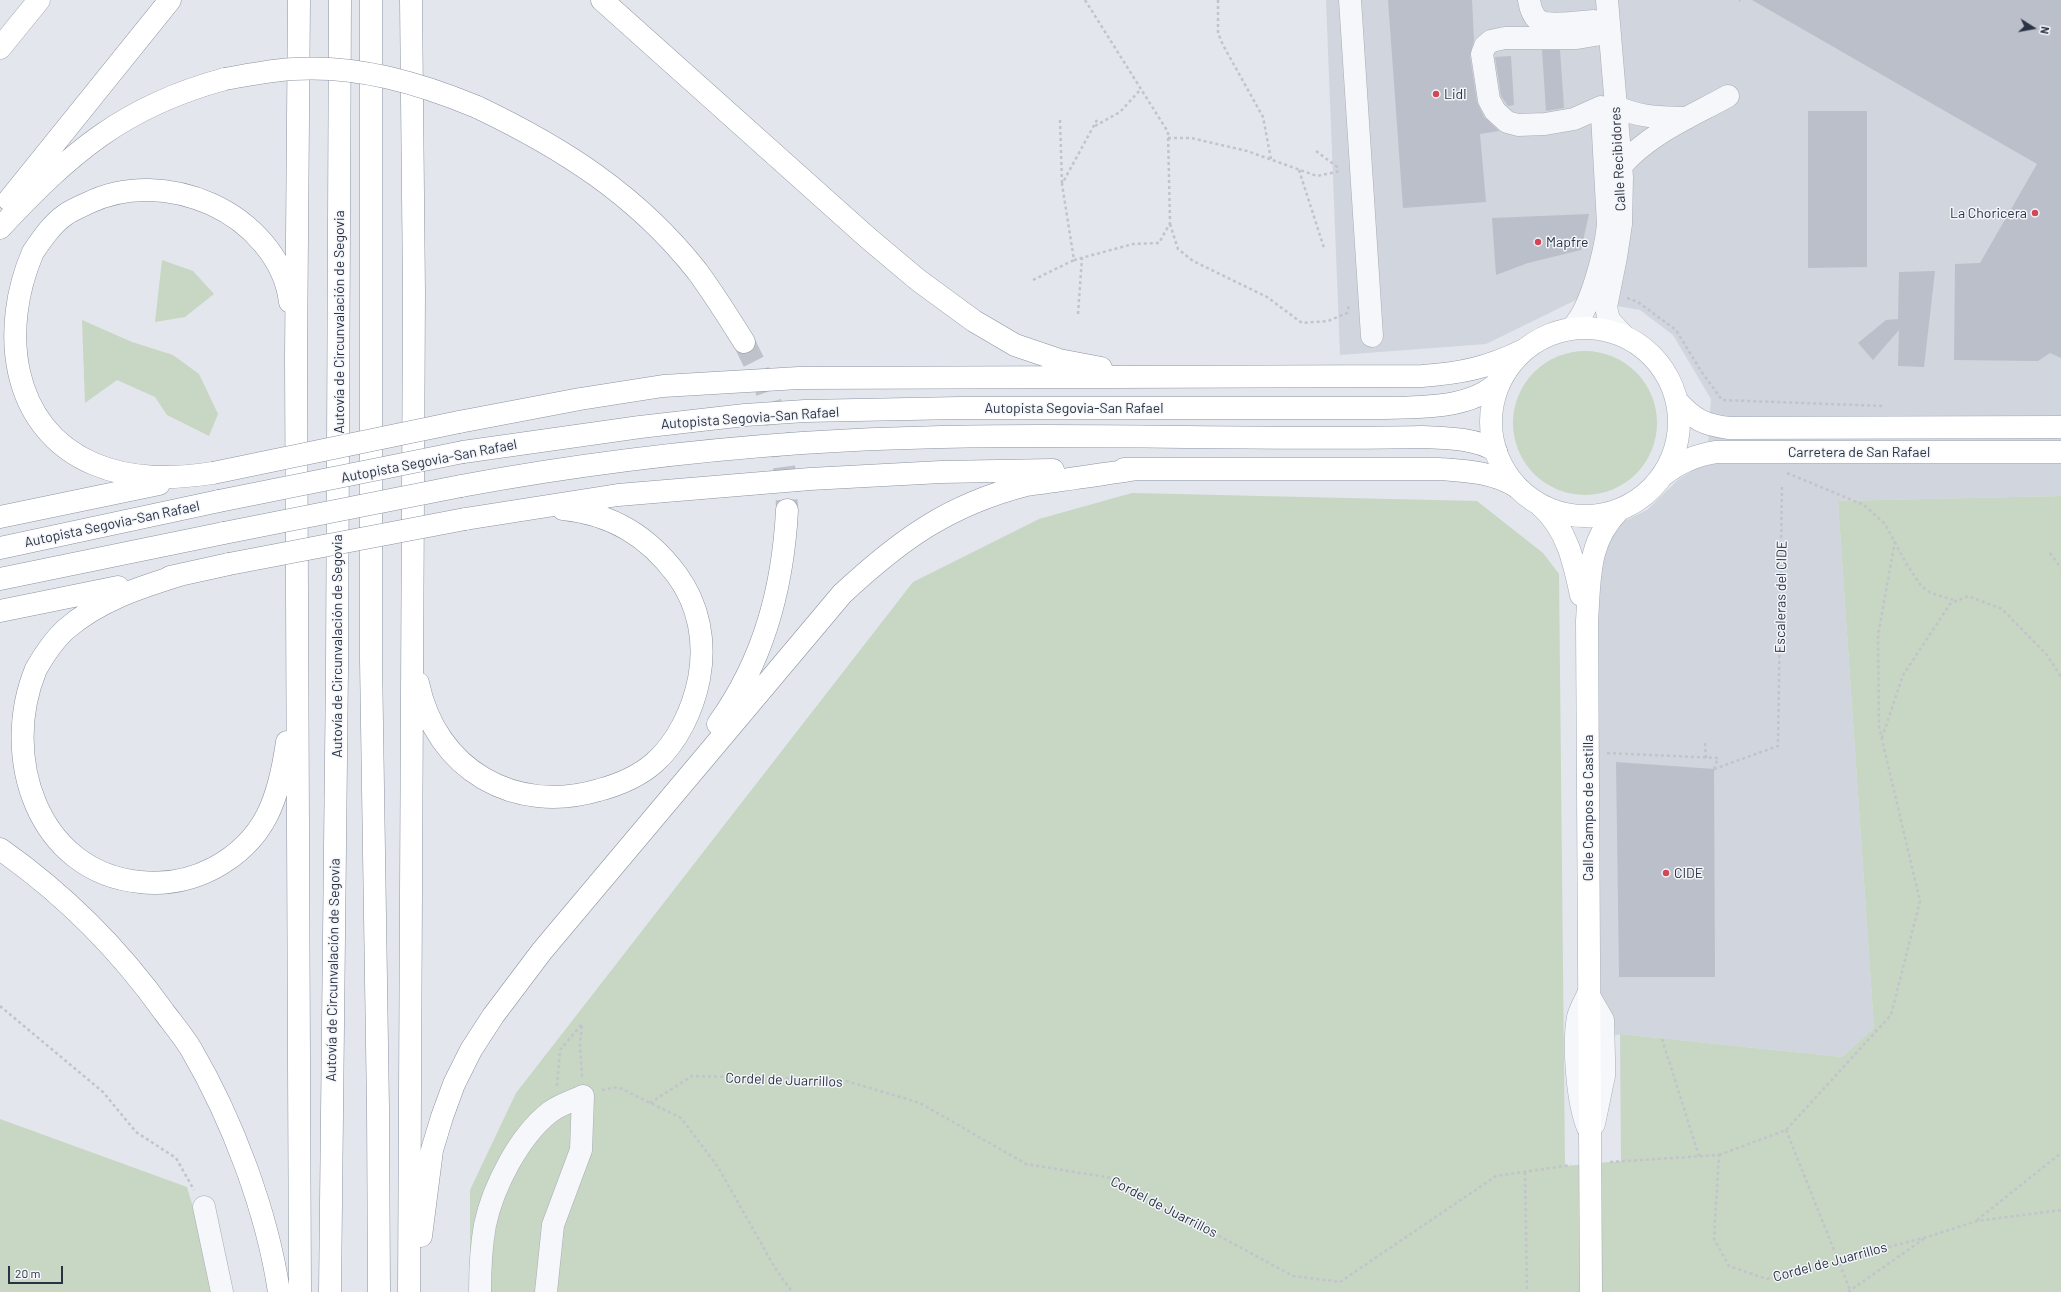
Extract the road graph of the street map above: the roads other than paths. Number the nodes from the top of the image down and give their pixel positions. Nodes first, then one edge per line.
1 (39, 0) edge
2 (170, 0) edge
3 (299, 0) edge
4 (340, 0) edge
5 (371, 0) edge
6 (411, 0) edge
7 (602, 0) edge
8 (1350, 0) edge
9 (1529, 0) edge
10 (1593, 0) edge
11 (1607, 0) edge
12 (1594, 28) junction
13 (0, 48) edge
14 (1728, 96) dead end
15 (1608, 106) junction
16 (1688, 118) junction
17 (1621, 166) junction
18 (0, 211) edge
19 (0, 228) edge
20 (1572, 328) junction
21 (1622, 334) junction
22 (1372, 336) dead end
23 (744, 342) tunnel mouth
24 (1524, 350) junction
25 (296, 358) junction
26 (1144, 376) junction
27 (1503, 376) junction
28 (1677, 401) junction
29 (2061, 427) edge
30 (1496, 451) junction
31 (2061, 452) edge
32 (1138, 469) junction
33 (213, 473) junction
34 (1662, 476) junction
35 (1517, 487) junction
36 (1539, 504) junction
37 (787, 510) tunnel mouth
38 (1619, 510) junction
39 (510, 512) junction
40 (0, 517) edge
41 (0, 548) edge
42 (183, 574) junction
43 (0, 580) edge
44 (411, 605) junction
45 (0, 612) edge
46 (1587, 621) junction
47 (298, 650) junction
48 (0, 849) edge
49 (616, 861) junction
50 (204, 1207) road end
51 (222, 1292) edge
52 (279, 1292) edge
53 (300, 1292) edge
54 (330, 1292) edge
55 (379, 1292) edge
56 (409, 1292) edge
57 (417, 1292) edge
58 (480, 1292) edge
59 (546, 1292) edge
60 (1591, 1292) edge

1 - 13 main road
2 - 18 main road
3 - 25 main road
4 - 54 main road, Autovía de Circunvalación de Segovia
5 - 55 main road
6 - 44 main road
7 - 26 main road
8 - 22 street
9 - 12 street
10 - 12 street, Calle Recibidores
11 - 15 street, Calle Recibidores
12 - 15 street, Calle Recibidores
12 - 15 street
14 - 16 street
15 - 16 street
15 - 17 street, Calle Recibidores
15 - 20 street, Calle Recibidores
16 - 17 street
17 - 21 street, Calle Recibidores
19 - 23 main road, bridge
20 - 21 main road
20 - 24 main road
21 - 28 main road
24 - 26 main road
24 - 27 main road
25 - 33 main road
25 - 47 main road
26 - 33 main road, bridge
27 - 30 main road
27 - 41 main road, Autopista Segovia-San Rafael, bridge
28 - 29 main road, Carretera de San Rafael
28 - 34 main road
30 - 35 main road
30 - 43 main road, Autopista Segovia-San Rafael, bridge
31 - 34 main road, Carretera de San Rafael
32 - 35 main road
32 - 39 main road
32 - 49 main road
33 - 40 main road
34 - 38 main road
35 - 36 main road
36 - 38 main road
36 - 46 main road, Calle Campos de Castilla
37 - 49 main road
38 - 46 main road, Calle Campos de Castilla
39 - 42 main road, bridge
39 - 44 main road
42 - 45 main road
42 - 47 main road
44 - 56 main road
46 - 60 main road, Calle Campos de Castilla
47 - 53 main road
48 - 52 main road
49 - 57 main road
50 - 51 street
58 - 59 street

